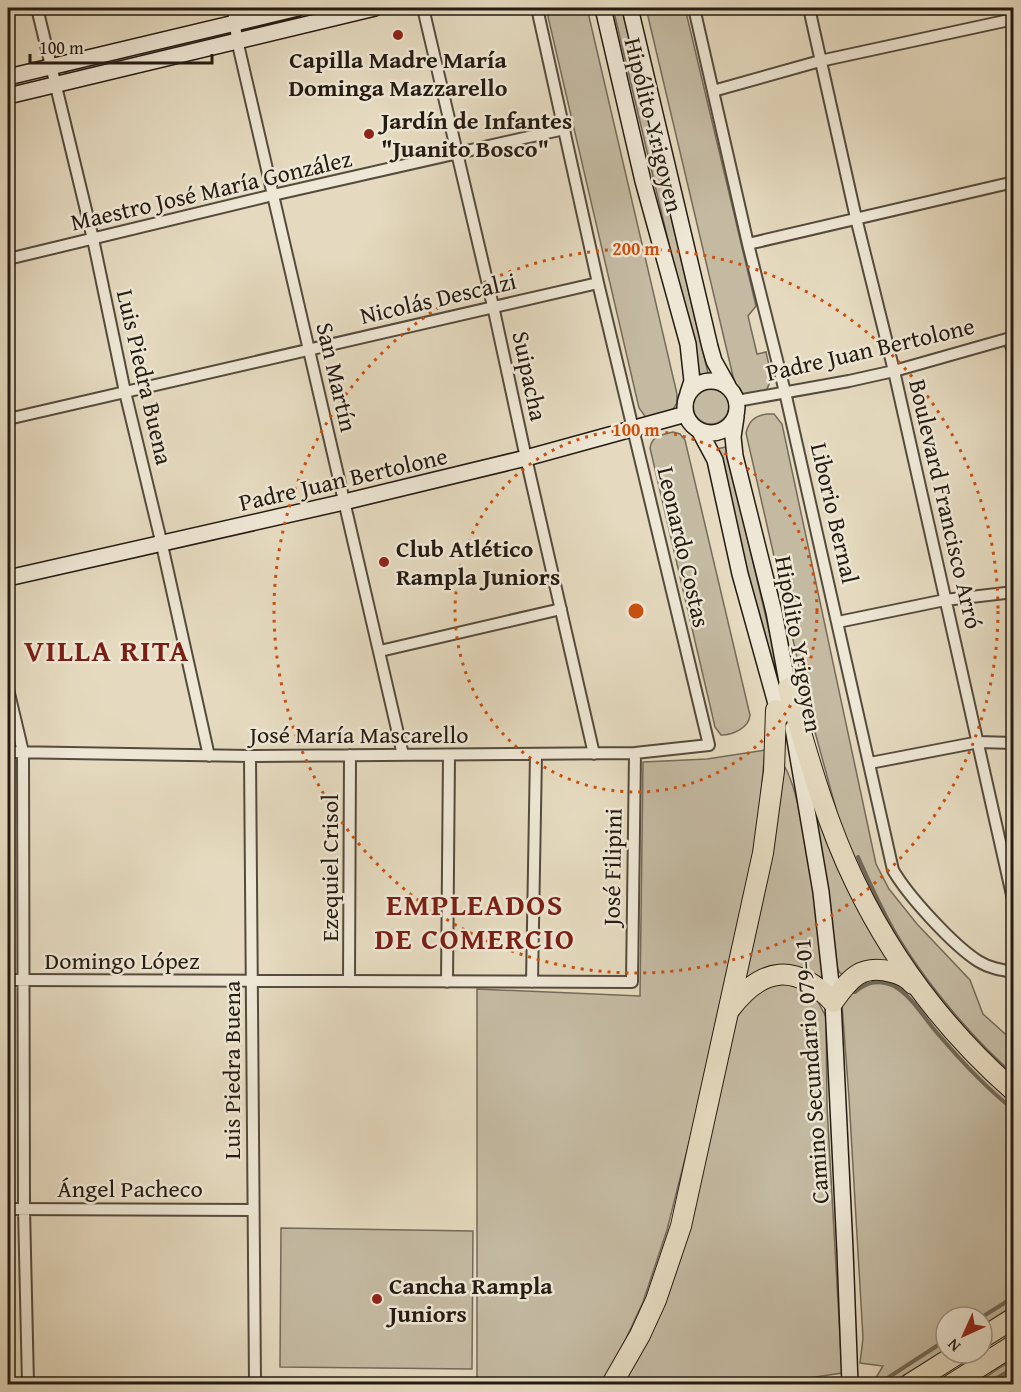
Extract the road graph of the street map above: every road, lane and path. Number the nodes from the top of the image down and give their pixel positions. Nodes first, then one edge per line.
1 (37, 8) edge
2 (298, 8) edge
3 (375, 8) edge
4 (423, 8) edge
5 (537, 8) edge
6 (603, 8) edge
7 (630, 8) edge
8 (694, 8) edge
9 (809, 8) edge
10 (235, 15) edge
11 (1014, 19) edge
12 (237, 40) junction
13 (820, 61) junction
14 (51, 67) junction
15 (8, 77) edge
16 (55, 84) junction
17 (713, 91) junction
18 (8, 96) edge
19 (564, 129) junction
20 (457, 154) junction
21 (1014, 182) edge
22 (273, 195) junction
23 (856, 218) junction
24 (93, 239) junction
25 (748, 244) junction
26 (8, 260) edge
27 (598, 283) junction
28 (493, 306) junction
29 (1011, 337) edge
30 (309, 349) junction
31 (1014, 355) edge
32 (894, 371) junction
33 (728, 386) junction
34 (125, 392) junction
35 (785, 392) junction
36 (688, 393) junction
37 (737, 401) junction
38 (686, 414) junction
39 (735, 417) junction
40 (8, 419) edge
41 (634, 427) junction
42 (699, 430) junction
43 (526, 458) junction
44 (344, 502) junction
45 (162, 545) junction
46 (8, 578) edge
47 (1014, 592) edge
48 (945, 600) junction
49 (561, 609) junction
50 (838, 622) junction
51 (380, 651) junction
52 (789, 688) junction
53 (8, 689) edge
54 (776, 710) junction
55 (979, 742) junction
56 (1014, 743) edge
57 (710, 745) joint
58 (8, 752) edge
59 (23, 752) junction
60 (635, 753) junction
61 (536, 754) junction
62 (594, 754) junction
63 (403, 755) junction
64 (449, 755) junction
65 (209, 756) junction
66 (250, 756) junction
67 (350, 756) junction
68 (796, 757) junction
69 (870, 763) junction
70 (1014, 904) edge
71 (1014, 972) edge
72 (8, 980) edge
73 (24, 980) junction
74 (252, 981) junction
75 (349, 981) junction
76 (447, 982) junction
77 (532, 982) junction
78 (632, 982) joint
79 (833, 1002) junction
80 (931, 1004) junction
81 (728, 1011) junction
82 (1014, 1091) edge
83 (8, 1209) edge
84 (24, 1209) junction
85 (253, 1210) junction
86 (1014, 1318) edge
87 (994, 1330) edge
88 (1014, 1345) edge
89 (940, 1365) edge
90 (850, 1383) edge
91 (28, 1384) edge
92 (255, 1384) edge
93 (612, 1384) edge
94 (910, 1384) edge
95 (952, 1384) edge

1 - 14 street, Luis Piedra Buena
2 - 10 main road
3 - 12 main road
4 - 20 street, Suipacha
5 - 19 street, Leonardo Costas
6 - 36 main road, Hipólito Yrigoyen
7 - 33 main road, Hipólito Yrigoyen
8 - 17 street, Liborio Bernal
9 - 13 street, Boulevard Francisco Arró
10 - 12 street, San Martín
10 - 14 main road
11 - 13 street
12 - 16 main road
12 - 22 street, San Martín
13 - 17 street
13 - 23 street, Boulevard Francisco Arró
14 - 15 main road
14 - 16 street, Luis Piedra Buena
16 - 18 main road
16 - 24 street, Luis Piedra Buena
17 - 25 street, Liborio Bernal
19 - 20 street, Maestro José María González
19 - 27 street, Leonardo Costas
20 - 22 street, Maestro José María González
20 - 28 street, Suipacha
21 - 23 street
22 - 24 street, Maestro José María González
22 - 30 street, San Martín
23 - 25 street
23 - 32 street, Boulevard Francisco Arró
24 - 26 street, Maestro José María González
24 - 34 street, Luis Piedra Buena
25 - 35 street, Liborio Bernal
27 - 28 street, Nicolás Descalzi
27 - 41 street, Leonardo Costas
28 - 30 street, Nicolás Descalzi
28 - 43 street, Suipacha
29 - 31 street
29 - 32 street, Padre Juan Bertolone
30 - 34 street, Nicolás Descalzi
30 - 44 street, San Martín
32 - 35 street, Padre Juan Bertolone
32 - 48 street, Boulevard Francisco Arró
33 - 36 main road
33 - 37 main road
34 - 40 street, Nicolás Descalzi
34 - 45 street, Luis Piedra Buena
35 - 37 street, Padre Juan Bertolone
35 - 50 street, Liborio Bernal
36 - 38 main road
37 - 39 main road
38 - 41 main road, Padre Juan Bertolone
38 - 42 main road
39 - 42 main road
39 - 52 main road, Hipólito Yrigoyen
41 - 43 main road, Padre Juan Bertolone
41 - 57 street, Leonardo Costas
42 - 54 main road, Hipólito Yrigoyen
43 - 44 main road, Padre Juan Bertolone
43 - 49 street, Suipacha
44 - 45 main road, Padre Juan Bertolone
44 - 51 street, San Martín
45 - 46 main road, Padre Juan Bertolone
45 - 65 street, Luis Piedra Buena
47 - 48 street
48 - 50 street
48 - 55 street, Boulevard Francisco Arró
49 - 51 street
49 - 62 street, Suipacha
50 - 69 street, Liborio Bernal
51 - 63 street, San Martín
52 - 68 main road, Hipólito Yrigoyen
52 - 80 highway
53 - 59 street
54 - 68 main road, Hipólito Yrigoyen
54 - 81 highway
55 - 56 street
55 - 69 street
55 - 70 street, Boulevard Francisco Arró
57 - 60 street, José María Mascarello
58 - 59 street, José María Mascarello
59 - 65 street, José María Mascarello
59 - 73 street
60 - 62 street, José María Mascarello
60 - 78 street, José Filipini
61 - 62 street, José María Mascarello
61 - 64 street, José María Mascarello
61 - 77 street
63 - 64 street, José María Mascarello
63 - 67 street, José María Mascarello
64 - 76 street
65 - 66 street, José María Mascarello
66 - 67 street, José María Mascarello
66 - 74 street, Luis Piedra Buena
67 - 75 street, Ezequiel Crisol
68 - 79 main road, Camino Secundario 079-01
69 - 71 street, Liborio Bernal
72 - 73 street, Domingo López
73 - 74 street, Domingo López
73 - 84 street
74 - 75 street, Domingo López
74 - 85 street, Luis Piedra Buena
75 - 76 street, Domingo López
76 - 77 street, Domingo López
77 - 78 street, Domingo López
79 - 80 highway
79 - 81 highway
79 - 90 main road, Camino Secundario 079-01
80 - 82 highway
81 - 93 highway
83 - 84 street, Ángel Pacheco
84 - 85 street, Ángel Pacheco
84 - 91 street
85 - 92 street, Luis Piedra Buena
86 - 87 highway
88 - 95 highway
89 - 94 highway

